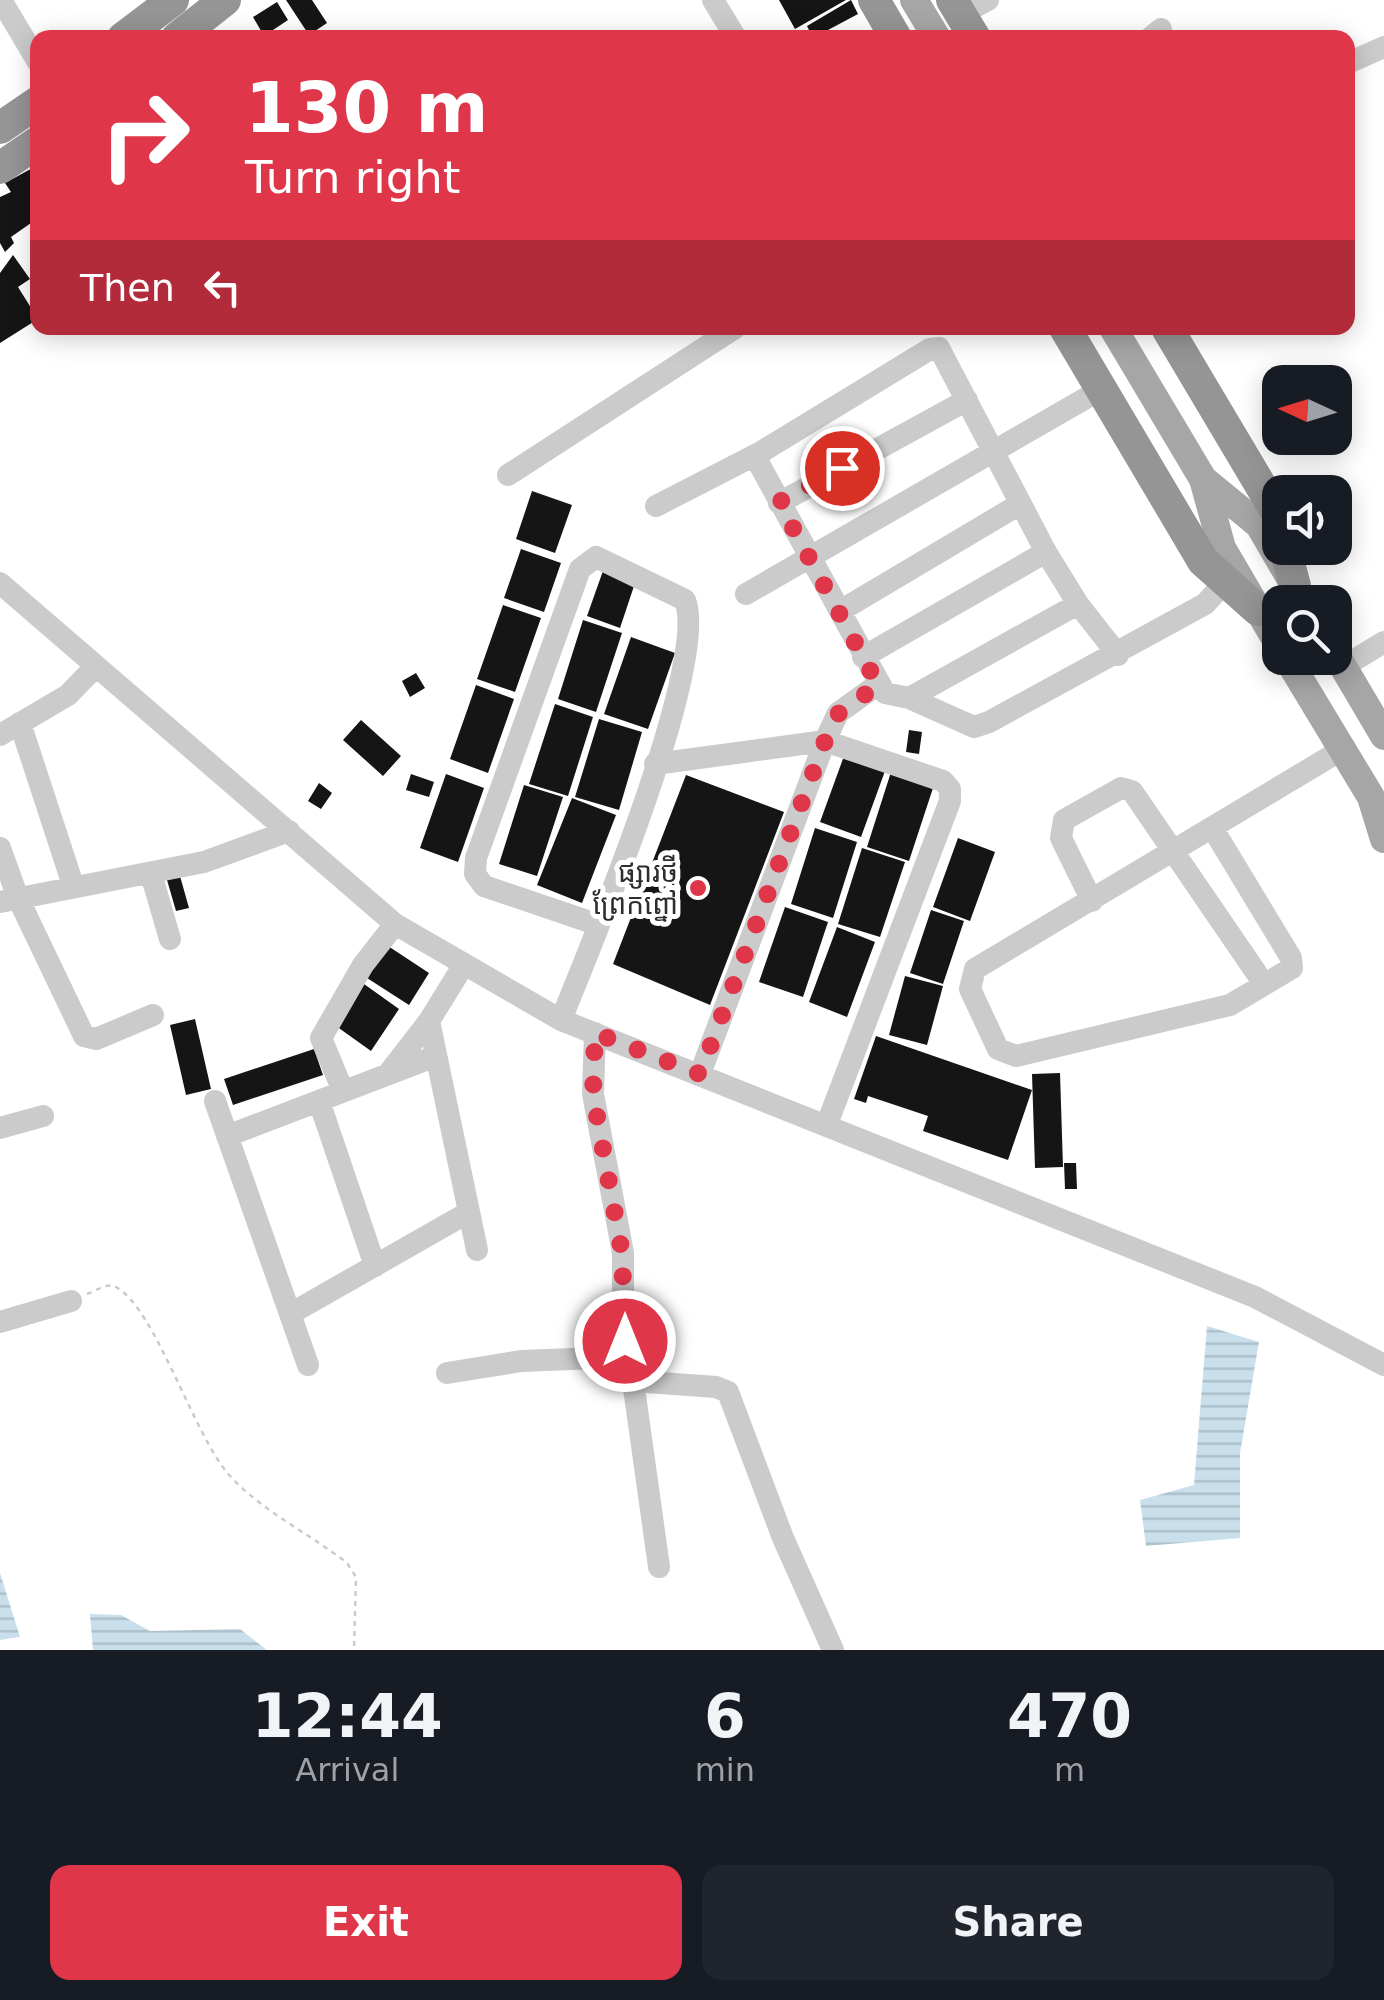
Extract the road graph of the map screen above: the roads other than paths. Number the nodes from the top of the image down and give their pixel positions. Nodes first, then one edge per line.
1 (1, 0) edge
2 (172, 0) edge
3 (225, 0) edge
4 (713, 0) edge
5 (874, 0) edge
6 (914, 0) edge
7 (133, 30) edge
8 (186, 30) edge
9 (731, 30) edge
10 (891, 30) edge
11 (932, 30) edge
12 (1384, 47) edge
13 (30, 49) edge
14 (1355, 61) edge
15 (30, 107) edge
16 (0, 128) edge
17 (30, 147) edge
18 (0, 168) edge
19 (724, 335) edge
20 (1069, 335) edge
21 (1117, 335) edge
22 (1171, 335) edge
23 (1100, 390) junction
24 (967, 400) junction
25 (994, 450) junction
26 (760, 452) junction
27 (508, 475) dead end
28 (1204, 479) junction
29 (1262, 488) edge
30 (779, 502) junction
31 (1020, 504) junction
32 (656, 506) dead end
33 (1046, 552) junction
34 (811, 556) junction
35 (1226, 581) junction
36 (0, 582) edge
37 (1295, 585) edge
38 (746, 594) dead end
39 (1078, 604) junction
40 (1258, 610) junction
41 (840, 611) junction
42 (1262, 617) edge
43 (1384, 642) edge
44 (1118, 654) junction
45 (1352, 655) edge
46 (864, 657) junction
47 (96, 666) junction
48 (1297, 675) edge
49 (1348, 675) edge
50 (878, 685) junction
51 (909, 698) junction
52 (10, 729) edge
53 (1384, 736) edge
54 (825, 741) junction
55 (1342, 750) junction
56 (656, 764) junction
57 (1213, 829) junction
58 (289, 831) junction
59 (1384, 840) edge
60 (0, 848) edge
61 (1176, 853) junction
62 (151, 874) junction
63 (73, 885) junction
64 (9, 900) edge
65 (1092, 901) junction
66 (395, 924) junction
67 (599, 926) junction
68 (170, 939) dead end
69 (463, 966) junction
70 (1264, 984) junction
71 (153, 1015) dead end
72 (561, 1020) junction
73 (429, 1021) junction
74 (595, 1033) junction
75 (436, 1056) junction
76 (388, 1074) junction
77 (700, 1074) junction
78 (343, 1091) junction
79 (215, 1101) dead end
80 (319, 1101) junction
81 (43, 1116) dead end
82 (827, 1124) junction
83 (0, 1128) edge
84 (227, 1136) junction
85 (469, 1212) junction
86 (477, 1250) dead end
87 (375, 1266) junction
88 (72, 1300) road end
89 (290, 1314) junction
90 (0, 1322) edge
91 (623, 1357) junction
92 (308, 1364) dead end
93 (1384, 1365) edge
94 (446, 1373) dead end
95 (632, 1381) junction
96 (659, 1567) dead end
97 (833, 1650) edge

1 - 13 street
2 - 7 highway
3 - 8 highway
4 - 9 street
5 - 10 highway
6 - 11 main road
12 - 14 street
15 - 16 highway
17 - 18 highway
19 - 27 street
20 - 23 highway
21 - 28 main road
22 - 29 highway
23 - 25 street
23 - 35 highway
24 - 25 street
24 - 26 street
24 - 30 street
25 - 31 street
25 - 34 street
26 - 30 street
26 - 32 street
28 - 37 main road
28 - 40 main road
30 - 34 street
31 - 33 street
31 - 41 street
33 - 39 street
33 - 46 street
34 - 38 street
34 - 41 street
35 - 40 highway
35 - 44 street
36 - 47 street
39 - 44 street
39 - 51 street
40 - 42 main road
41 - 46 street
43 - 45 street
44 - 51 street
46 - 50 street
47 - 52 street
47 - 58 street
48 - 55 main road
49 - 53 main road
50 - 51 street
50 - 54 street
52 - 63 street
54 - 56 street
54 - 77 street
54 - 82 street
55 - 57 street
55 - 59 main road
56 - 67 street
56 - 67 street
57 - 61 street
57 - 70 street
58 - 62 street
58 - 66 street
60 - 64 street
61 - 65 street
61 - 65 street
61 - 70 street
62 - 63 street
62 - 68 street
63 - 64 street
64 - 71 street
65 - 70 street
66 - 69 street
66 - 78 street
67 - 72 street
69 - 72 street
69 - 73 street
72 - 74 street
73 - 75 street
73 - 76 street
74 - 77 street
74 - 91 street
75 - 76 street
75 - 85 street
76 - 78 street
77 - 82 street
78 - 80 street
79 - 84 street
80 - 84 street
80 - 87 street
81 - 83 street
82 - 93 street
84 - 89 street
85 - 86 street
85 - 87 street
87 - 89 street
88 - 90 street
89 - 92 street
91 - 94 street
91 - 95 street
95 - 96 street
95 - 97 street

